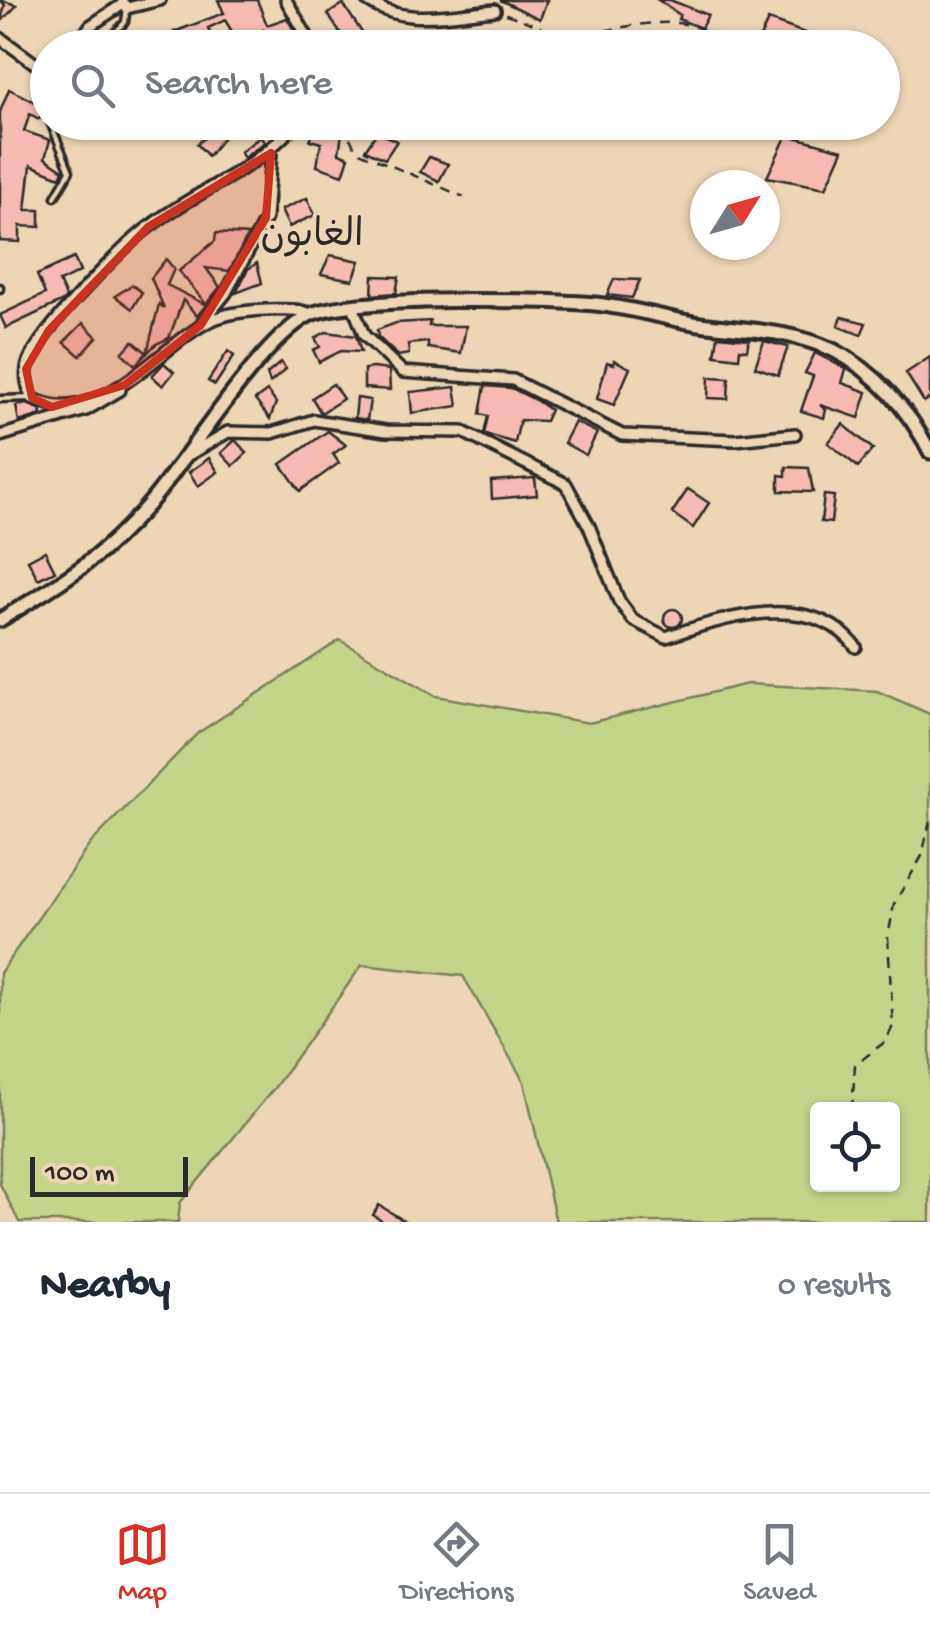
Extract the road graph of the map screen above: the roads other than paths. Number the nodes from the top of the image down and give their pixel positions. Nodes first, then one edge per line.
1 (160, 0) edge
2 (286, 0) edge
3 (366, 0) edge
4 (125, 4) edge
5 (496, 10) road end
6 (87, 30) edge
7 (117, 30) edge
8 (304, 30) edge
9 (0, 38) edge
10 (30, 60) edge
11 (57, 140) edge
12 (281, 140) edge
13 (271, 152) junction
14 (56, 197) dead end
15 (353, 306) junction
16 (311, 314) junction
17 (201, 325) junction
18 (126, 385) junction
19 (32, 398) junction
20 (0, 400) edge
21 (796, 434) dead end
22 (0, 436) edge
23 (930, 452) edge
24 (190, 454) junction
25 (0, 620) edge
26 (856, 646) dead end

1 - 4 street
2 - 8 street
3 - 5 street
4 - 6 street
4 - 7 lane
9 - 10 street
11 - 14 lane
12 - 13 street
13 - 17 street
13 - 19 street
15 - 16 main road
15 - 21 street
15 - 23 main road
16 - 17 street
16 - 24 main road
17 - 18 street
18 - 19 street
18 - 22 street
19 - 20 lane
24 - 25 main road
24 - 26 street

